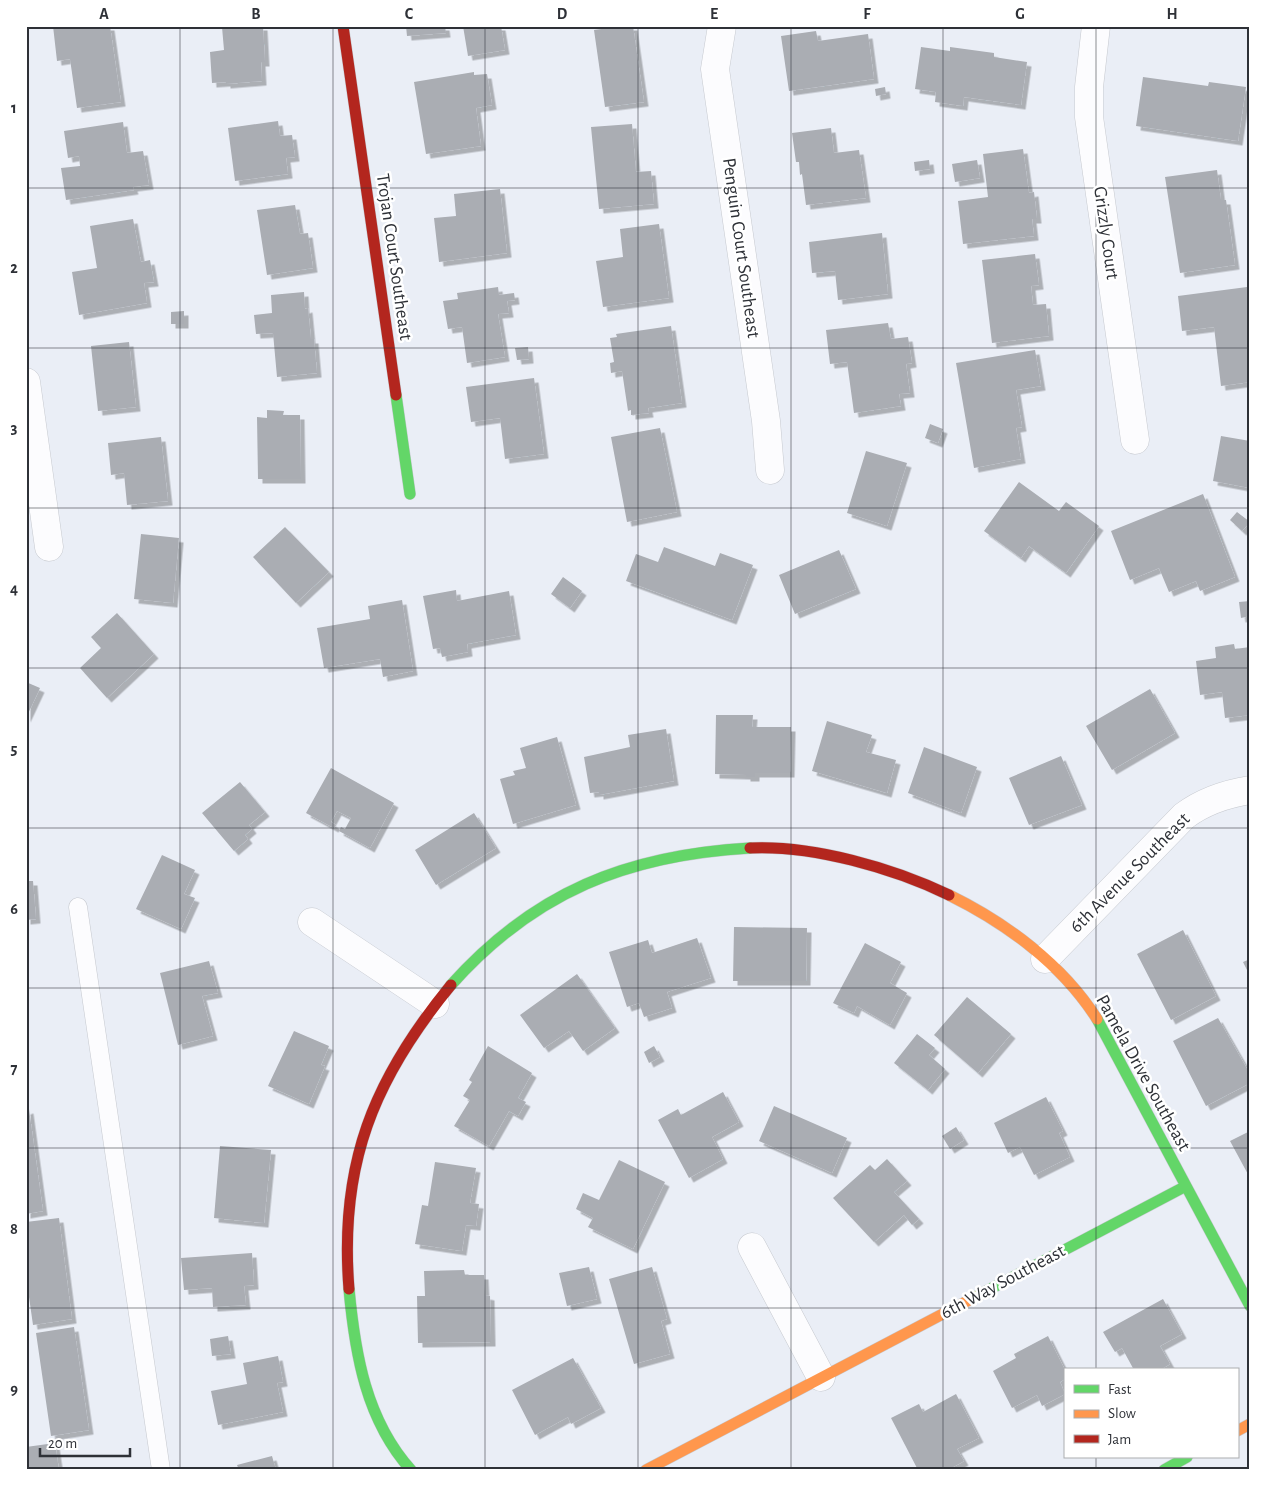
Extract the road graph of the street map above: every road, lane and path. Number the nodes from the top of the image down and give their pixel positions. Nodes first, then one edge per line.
1 (343, 26) edge
2 (722, 26) edge
3 (1096, 26) edge
4 (26, 382) edge
5 (1135, 440) dead end
6 (770, 470) dead end
7 (410, 494) dead end
8 (49, 547) dead end
9 (1250, 790) edge
10 (78, 907) dead end
11 (312, 922) dead end
12 (1045, 959) junction
13 (435, 1004) junction
14 (1186, 1186) junction
15 (752, 1247) dead end
16 (1250, 1306) edge
17 (821, 1377) junction
18 (1250, 1424) edge
19 (1238, 1430) edge
20 (1185, 1458) edge
21 (161, 1470) edge
22 (411, 1470) edge
23 (646, 1470) edge
24 (1164, 1470) edge

1 - 7 street, Trojan Court Southeast
2 - 6 street, Penguin Court Southeast
3 - 5 street, Grizzly Court
4 - 8 street
9 - 12 street, 6th Avenue Southeast
10 - 21 lane
11 - 13 street
12 - 13 street, Pamela Drive Southeast
12 - 14 street, Pamela Drive Southeast
13 - 22 street, Pamela Drive Southeast
14 - 16 street, Pamela Drive Southeast
14 - 17 street, 6th Way Southeast
15 - 17 street
17 - 23 street, 6th Way Southeast
18 - 19 street
20 - 24 street

